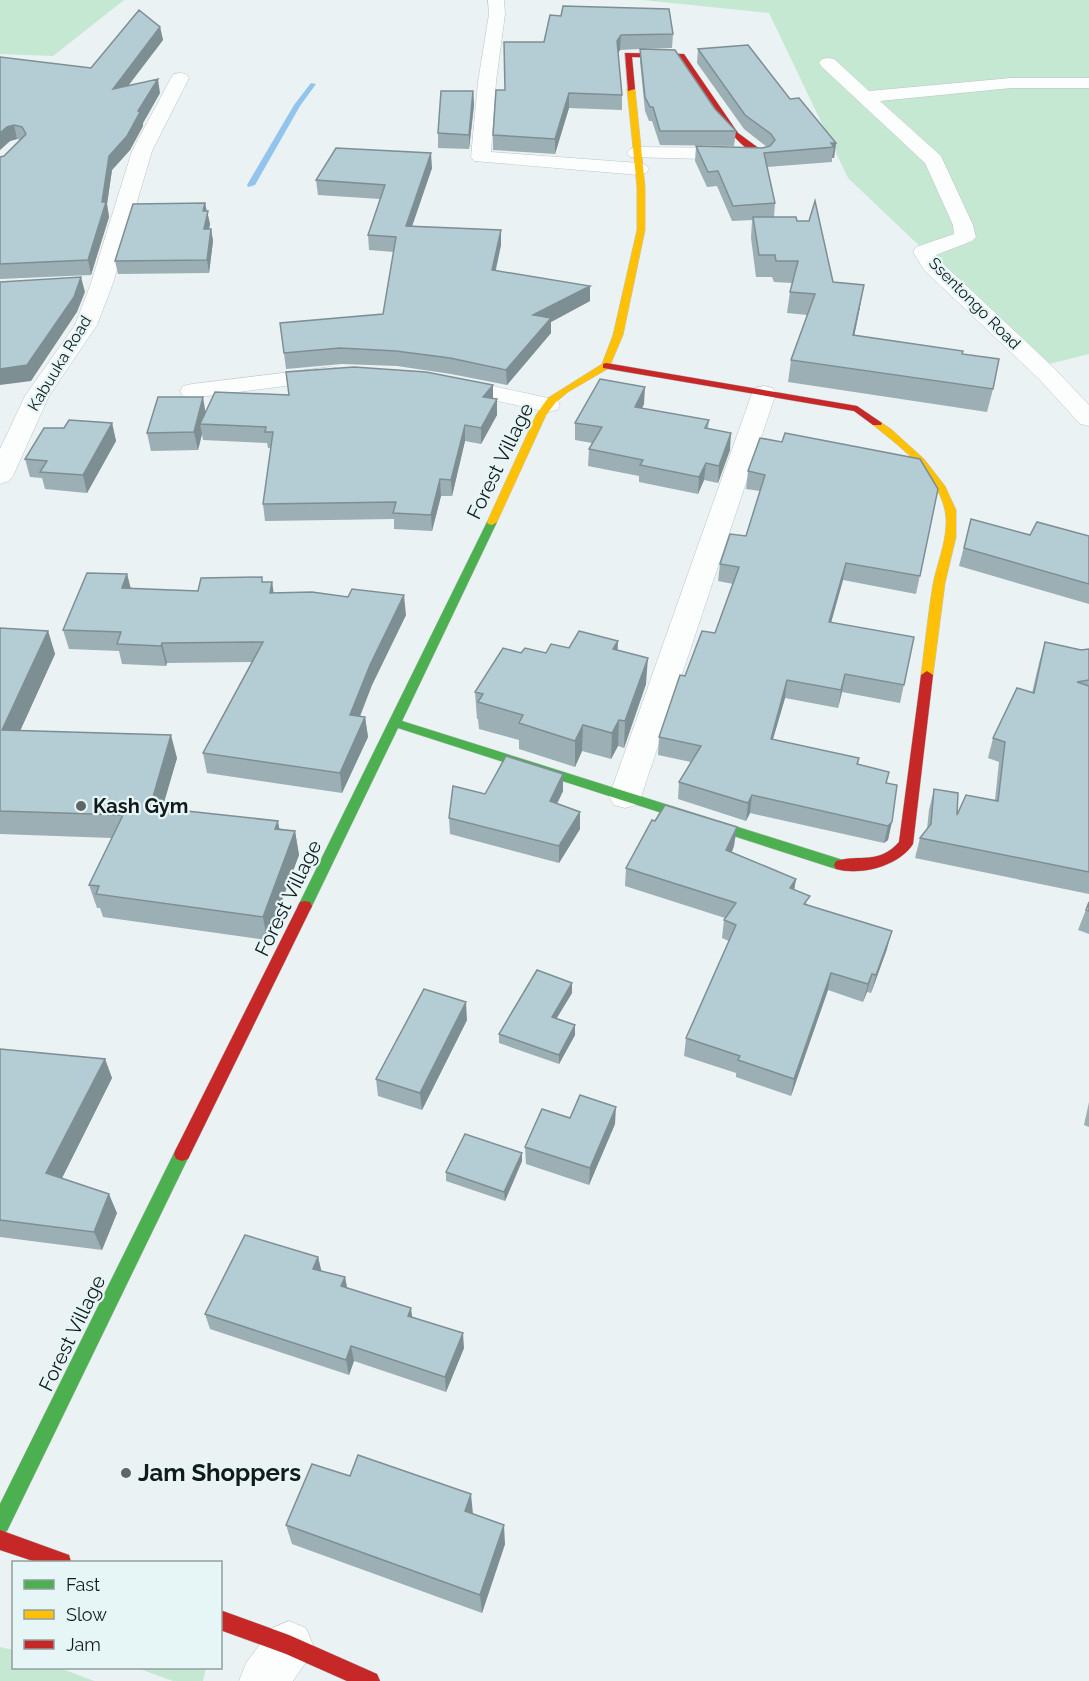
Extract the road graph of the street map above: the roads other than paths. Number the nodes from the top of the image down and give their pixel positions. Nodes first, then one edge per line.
1 (496, 0) edge
2 (828, 63) dead end
3 (180, 78) dead end
4 (1089, 83) edge
5 (865, 97) junction
6 (761, 154) joint
7 (638, 161) junction
8 (606, 366) junction
9 (357, 373) edge
10 (429, 379) edge
11 (192, 391) dead end
12 (764, 393) junction
13 (548, 405) junction
14 (1089, 419) edge
15 (0, 476) edge
16 (395, 723) junction
17 (625, 797) junction
18 (0, 1524) edge
19 (0, 1540) edge
20 (57, 1561) edge
21 (222, 1622) edge
22 (277, 1663) edge
23 (370, 1681) edge

1 - 7 street
2 - 5 street, Ssentongo Road
3 - 15 street, Kabuuka Road
4 - 5 street
5 - 14 street, Ssentongo Road
6 - 7 street
6 - 7 street
7 - 8 street
8 - 12 street
8 - 13 street, Forest Village
9 - 11 street
10 - 13 street
12 - 17 street
12 - 17 street
13 - 16 street, Forest Village
16 - 17 street
16 - 18 street, Forest Village
19 - 20 street
21 - 22 street
22 - 23 street

